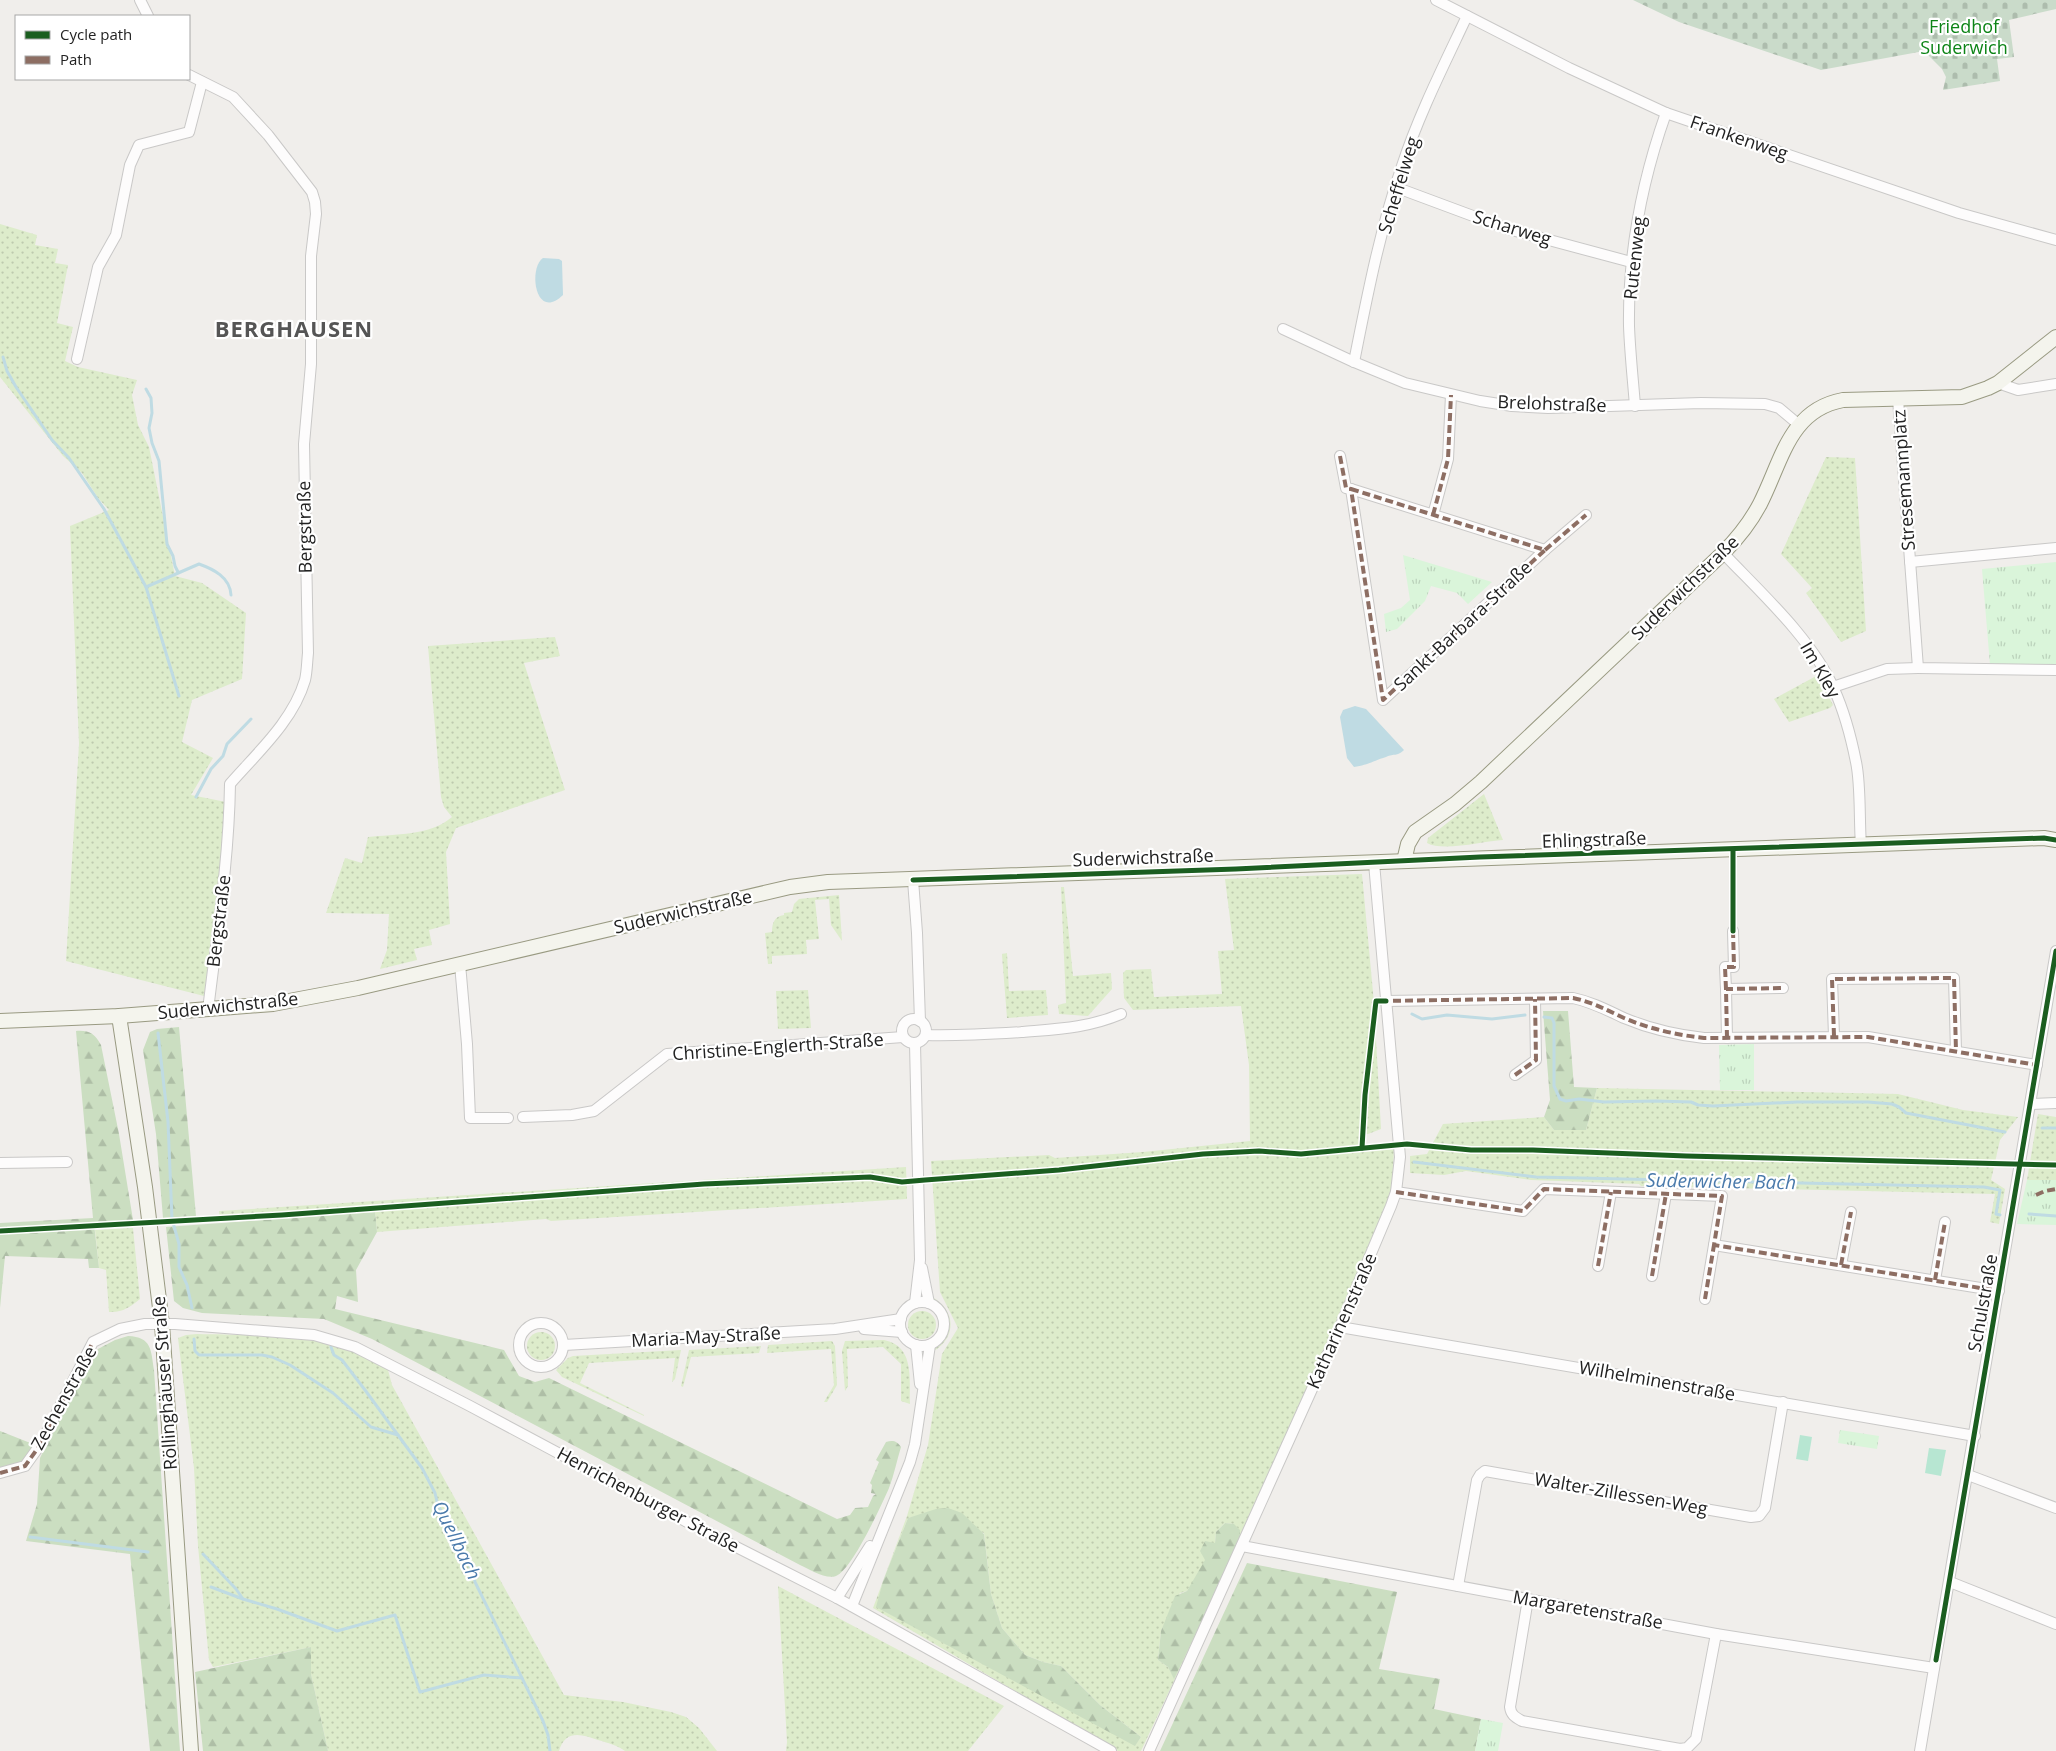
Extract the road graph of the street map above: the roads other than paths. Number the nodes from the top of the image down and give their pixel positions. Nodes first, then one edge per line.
1 (140, 0) edge
2 (1436, 0) edge
3 (148, 15) edge
4 (1468, 16) junction
5 (190, 76) edge
6 (202, 82) junction
7 (1666, 113) junction
8 (1395, 187) junction
9 (2056, 240) edge
10 (1632, 262) junction
11 (1283, 329) dead end
12 (2056, 337) edge
13 (77, 359) dead end
14 (1354, 362) junction
15 (1998, 383) junction
16 (2056, 384) edge
17 (1451, 395) junction
18 (1898, 399) junction
19 (1635, 406) junction
20 (1798, 424) junction
21 (1340, 456) dead end
22 (1351, 489) junction
23 (1586, 514) dead end
24 (1433, 515) junction
25 (2056, 548) edge
26 (1545, 550) junction
27 (1724, 553) junction
28 (1910, 562) junction
29 (1918, 668) junction
30 (2056, 670) edge
31 (1833, 687) junction
32 (2056, 840) edge
33 (1861, 845) junction
34 (1404, 861) junction
35 (1374, 862) junction
36 (914, 880) junction
37 (1733, 931) dead end
38 (2056, 951) edge
39 (460, 964) junction
40 (1783, 988) dead end
41 (1726, 989) junction
42 (1535, 999) junction
43 (1386, 1001) junction
44 (208, 1010) junction
45 (1121, 1014) dead end
46 (119, 1016) junction
47 (920, 1020) junction
48 (0, 1021) edge
49 (926, 1035) junction
50 (1834, 1036) junction
51 (903, 1037) junction
52 (1728, 1038) junction
53 (915, 1044) junction
54 (1956, 1051) junction
55 (2037, 1065) junction
56 (1515, 1075) dead end
57 (2056, 1103) edge
58 (2030, 1104) junction
59 (523, 1117) dead end
60 (508, 1118) dead end
61 (67, 1162) dead end
62 (0, 1163) edge
63 (1396, 1192) junction
64 (1612, 1192) junction
65 (1666, 1194) junction
66 (1851, 1212) dead end
67 (1945, 1222) dead end
68 (1714, 1245) junction
69 (920, 1260) junction
70 (1841, 1265) junction
71 (1598, 1266) dead end
72 (1652, 1276) dead end
73 (1935, 1280) junction
74 (2000, 1291) junction
75 (1705, 1299) dead end
76 (929, 1303) junction
77 (915, 1304) junction
78 (901, 1319) junction
79 (162, 1324) junction
80 (1340, 1327) junction
81 (848, 1328) junction
82 (902, 1332) junction
83 (564, 1345) junction
84 (916, 1345) junction
85 (930, 1345) junction
86 (1783, 1402) junction
87 (921, 1408) junction
88 (1975, 1436) junction
89 (0, 1473) edge
90 (1968, 1475) junction
91 (2056, 1508) edge
92 (890, 1514) junction
93 (1242, 1546) junction
94 (1950, 1582) junction
95 (1458, 1586) junction
96 (837, 1598) junction
97 (1528, 1599) junction
98 (852, 1606) junction
99 (2056, 1624) edge
100 (1716, 1634) junction
101 (1934, 1668) junction
102 (191, 1751) edge
103 (1111, 1751) edge
104 (1149, 1751) edge
105 (1920, 1751) edge

1 - 3 street
2 - 4 street, Frankenweg
4 - 7 street, Frankenweg
4 - 8 street, Scheffelweg
5 - 6 street, Bergstraße
6 - 13 street
6 - 44 street, Bergstraße
7 - 9 street, Frankenweg
7 - 10 street, Rutenweg
8 - 10 street, Scharweg
8 - 14 street, Scheffelweg
10 - 19 street, Rutenweg
11 - 14 street, Brelohstraße
12 - 15 main road, Suderwichstraße
14 - 17 street, Brelohstraße
15 - 16 street
15 - 18 main road, Suderwichstraße
17 - 19 street, Brelohstraße
17 - 24 street
18 - 20 main road, Suderwichstraße
18 - 28 street, Stresemannplatz
19 - 20 street, Brelohstraße
20 - 27 main road, Suderwichstraße
21 - 22 street, Sankt-Barbara-Straße
22 - 24 street, Sankt-Barbara-Straße
22 - 26 street, Sankt-Barbara-Straße
23 - 26 street, Sankt-Barbara-Straße
24 - 26 street, Sankt-Barbara-Straße
25 - 28 street, Stresemannplatz
27 - 31 street, Im Kley
27 - 34 main road, Suderwichstraße
28 - 29 street, Stresemannplatz
29 - 30 street
29 - 31 street
31 - 33 street, Im Kley
32 - 33 main road, Ehlingstraße
33 - 34 main road, Ehlingstraße
34 - 35 main road, Ehlingstraße
35 - 36 main road, Suderwichstraße
35 - 43 street, Katharinenstraße
36 - 39 main road, Suderwichstraße
36 - 47 street
37 - 41 street
38 - 55 street, Schulstraße
39 - 44 main road, Suderwichstraße
39 - 60 street
40 - 41 street
41 - 52 street
42 - 43 street
42 - 52 street
42 - 56 street
43 - 63 street, Katharinenstraße
44 - 46 main road, Suderwichstraße
45 - 49 street
46 - 48 main road, Suderwichstraße
46 - 79 main road, Röllinghäuser Straße
47 - 49 street
47 - 51 street
49 - 53 street
50 - 52 street
50 - 54 street
50 - 54 street
51 - 53 street
51 - 59 street, Christine-Englerth-Straße
53 - 69 street
54 - 55 street
55 - 58 street, Schulstraße
57 - 58 street
58 - 74 street, Schulstraße
61 - 62 street
63 - 64 street
63 - 80 street, Katharinenstraße
64 - 65 street
64 - 71 street
65 - 68 street
65 - 72 street
66 - 70 street
67 - 73 street
68 - 70 street
68 - 75 street
69 - 76 street
69 - 77 street
70 - 73 street
73 - 74 street
74 - 88 street, Schulstraße
76 - 77 street
76 - 85 street
77 - 78 street
78 - 81 street, Maria-May-Straße
78 - 82 street
79 - 89 street, Zechenstraße
79 - 96 street, Henrichenburger Straße
79 - 102 main road, Röllinghäuser Straße
80 - 86 street, Wilhelminenstraße
80 - 93 street, Katharinenstraße
81 - 82 street, Maria-May-Straße
81 - 83 street, Maria-May-Straße
82 - 84 street
83 - 83 street
84 - 85 street
84 - 87 street
85 - 87 street
86 - 88 street, Wilhelminenstraße
86 - 95 street, Walter-Zillessen-Weg
87 - 92 street
88 - 90 street, Schulstraße
90 - 91 street
90 - 94 street, Schulstraße
92 - 96 street
92 - 98 street
93 - 95 street, Margaretenstraße
93 - 104 street, Katharinenstraße
94 - 99 street
94 - 101 street, Schulstraße
95 - 97 street, Margaretenstraße
96 - 98 street, Henrichenburger Straße
97 - 100 street, Margaretenstraße
97 - 100 street
98 - 103 street, Henrichenburger Straße
100 - 101 street, Margaretenstraße
101 - 105 street, Schulstraße

